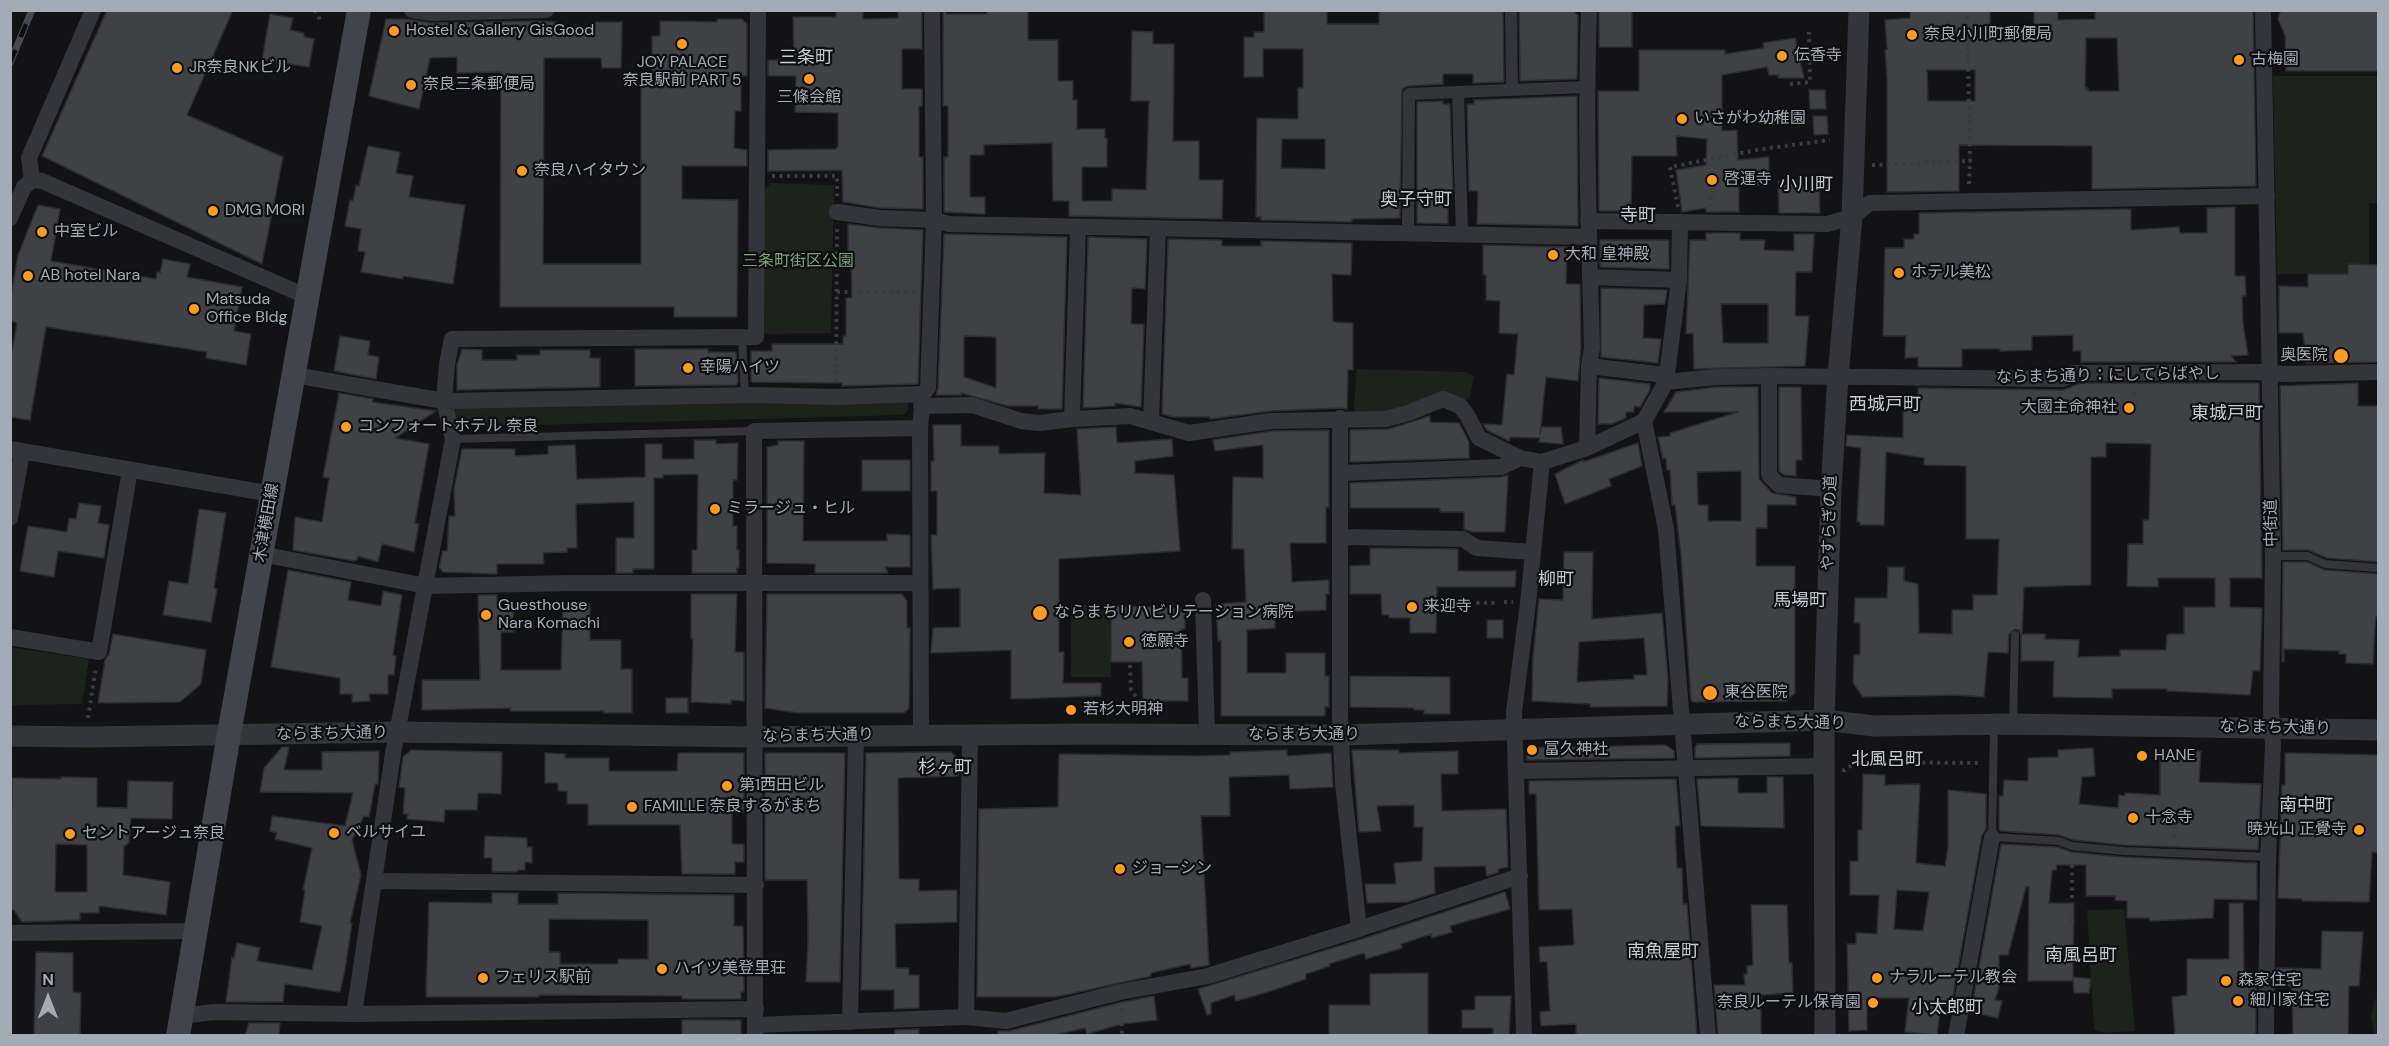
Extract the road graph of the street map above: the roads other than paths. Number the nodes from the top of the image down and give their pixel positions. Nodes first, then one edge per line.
1 (93, 10) edge
2 (359, 10) edge
3 (412, 10) edge
4 (546, 10) edge
5 (758, 10) edge
6 (932, 10) edge
7 (1511, 10) edge
8 (1589, 10) edge
9 (1859, 10) edge
10 (2263, 10) edge
11 (1586, 87) junction
12 (1512, 89) junction
13 (1458, 92) junction
14 (32, 180) junction
15 (2267, 196) junction
16 (837, 212) road end
17 (1852, 217) junction
18 (10, 218) edge
19 (934, 220) junction
20 (1680, 222) junction
21 (1078, 228) junction
22 (1158, 228) junction
23 (1588, 229) junction
24 (1408, 233) junction
25 (1462, 235) junction
26 (1590, 276) junction
27 (1679, 280) junction
28 (308, 297) junction
29 (742, 338) junction
30 (1589, 366) junction
31 (2379, 372) edge
32 (2269, 374) junction
33 (294, 375) junction
34 (1769, 376) junction
35 (1838, 376) junction
36 (1666, 378) junction
37 (745, 396) junction
38 (444, 400) junction
39 (922, 400) junction
40 (1340, 418) junction
41 (1072, 419) junction
42 (1644, 421) junction
43 (1151, 422) junction
44 (920, 428) junction
45 (754, 431) junction
46 (453, 439) junction
47 (1587, 448) junction
48 (16, 451) edge
49 (1520, 458) junction
50 (1542, 462) junction
51 (130, 470) junction
52 (1340, 473) junction
53 (1831, 489) junction
54 (272, 494) junction
55 (10, 518) edge
56 (1341, 537) junction
57 (1532, 552) junction
58 (261, 554) junction
59 (2273, 556) junction
60 (2379, 568) edge
61 (756, 583) junction
62 (920, 583) junction
63 (426, 586) junction
64 (1203, 600) dead end
65 (2015, 636) dead end
66 (10, 637) edge
67 (1824, 720) junction
68 (1681, 724) junction
69 (2004, 724) junction
70 (2273, 728) junction
71 (2379, 730) edge
72 (1516, 731) junction
73 (397, 732) junction
74 (229, 734) junction
75 (856, 735) junction
76 (921, 735) junction
77 (970, 735) junction
78 (1207, 735) junction
79 (1342, 735) junction
80 (10, 736) edge
81 (755, 737) junction
82 (1824, 766) junction
83 (1686, 767) junction
84 (1517, 771) junction
85 (1992, 837) junction
86 (2268, 857) junction
87 (1520, 876) junction
88 (375, 881) junction
89 (756, 885) junction
90 (1359, 929) junction
91 (196, 931) junction
92 (10, 933) edge
93 (354, 1014) junction
94 (966, 1017) junction
95 (850, 1022) junction
96 (755, 1023) edge
97 (180, 1026) edge
98 (1524, 1035) edge
99 (1708, 1035) edge
100 (1825, 1035) edge
101 (1956, 1035) edge
102 (2266, 1035) edge

1 - 14 street
2 - 28 main road, 木津横田線
3 - 4 street
5 - 29 street
6 - 19 street
7 - 12 street
8 - 11 street
9 - 17 street, やすらぎの道
10 - 15 street, 中街道
11 - 12 street
11 - 23 street
12 - 13 street
13 - 24 street
13 - 25 street
14 - 18 street
14 - 28 street
15 - 17 street
15 - 32 street, 中街道
16 - 19 street
17 - 20 street
17 - 35 street, やすらぎの道
19 - 21 street
19 - 39 street
20 - 23 street
20 - 27 street
21 - 22 street
21 - 41 street
22 - 24 street
22 - 43 street
23 - 25 street
23 - 26 street
24 - 25 street
26 - 27 street
26 - 30 street
27 - 36 street
28 - 33 main road, 木津横田線
29 - 37 lane
29 - 38 street
30 - 36 street, ならまち通り：にしてらばやし
30 - 47 street
31 - 32 street, ならまち通り：にしてらばやし
32 - 35 street, ならまち通り：にしてらばやし
32 - 59 street, 中街道
33 - 38 street
33 - 54 main road, 木津横田線
34 - 35 street, ならまち通り：にしてらばやし
34 - 36 street, ならまち通り：にしてらばやし
34 - 53 street
35 - 53 street, やすらぎの道
36 - 42 street
37 - 38 street
37 - 39 street
38 - 46 street
39 - 41 street
39 - 44 street
40 - 43 street
40 - 49 street
40 - 52 street
41 - 43 street
42 - 47 street
42 - 68 street
44 - 45 street
44 - 62 street
45 - 46 lane
45 - 61 street
46 - 63 street
47 - 50 street
48 - 51 street
48 - 55 street
49 - 50 street
49 - 52 street
50 - 57 street
51 - 54 street
51 - 66 street
52 - 56 street
53 - 67 street, やすらぎの道
54 - 58 main road, 木津横田線
56 - 57 street
56 - 79 street
57 - 72 street
58 - 63 street
58 - 74 main road, 木津横田線
59 - 60 lane
59 - 70 street, 中街道
61 - 62 street
61 - 63 street
61 - 81 street
62 - 76 street
63 - 73 street
64 - 78 street
65 - 69 lane
67 - 68 street, ならまち大通り
67 - 69 street, ならまち大通り
67 - 82 street, やすらぎの道
68 - 72 street, ならまち大通り
68 - 83 street
69 - 70 street, ならまち大通り
69 - 85 lane
70 - 71 street, ならまち大通り
70 - 86 street, 中街道
72 - 79 street, ならまち大通り
72 - 84 street
73 - 74 street, ならまち大通り
73 - 81 street, ならまち大通り
73 - 88 street
74 - 80 street, ならまち大通り
74 - 91 main road, 木津横田線
75 - 76 street, ならまち大通り
75 - 81 street, ならまち大通り
75 - 95 street
76 - 77 street, ならまち大通り
77 - 78 street, ならまち大通り
77 - 94 street
78 - 79 street, ならまち大通り
79 - 90 street
81 - 89 street
82 - 83 street
82 - 100 street, やすらぎの道
83 - 84 street
83 - 99 street
84 - 87 street
85 - 86 lane
85 - 101 street
86 - 102 street, 中街道
87 - 90 street
87 - 98 street
88 - 89 street
88 - 93 street
89 - 96 street
90 - 94 street
91 - 92 street
91 - 97 main road, 木津横田線
93 - 96 street
93 - 97 street
94 - 95 street
95 - 96 street

